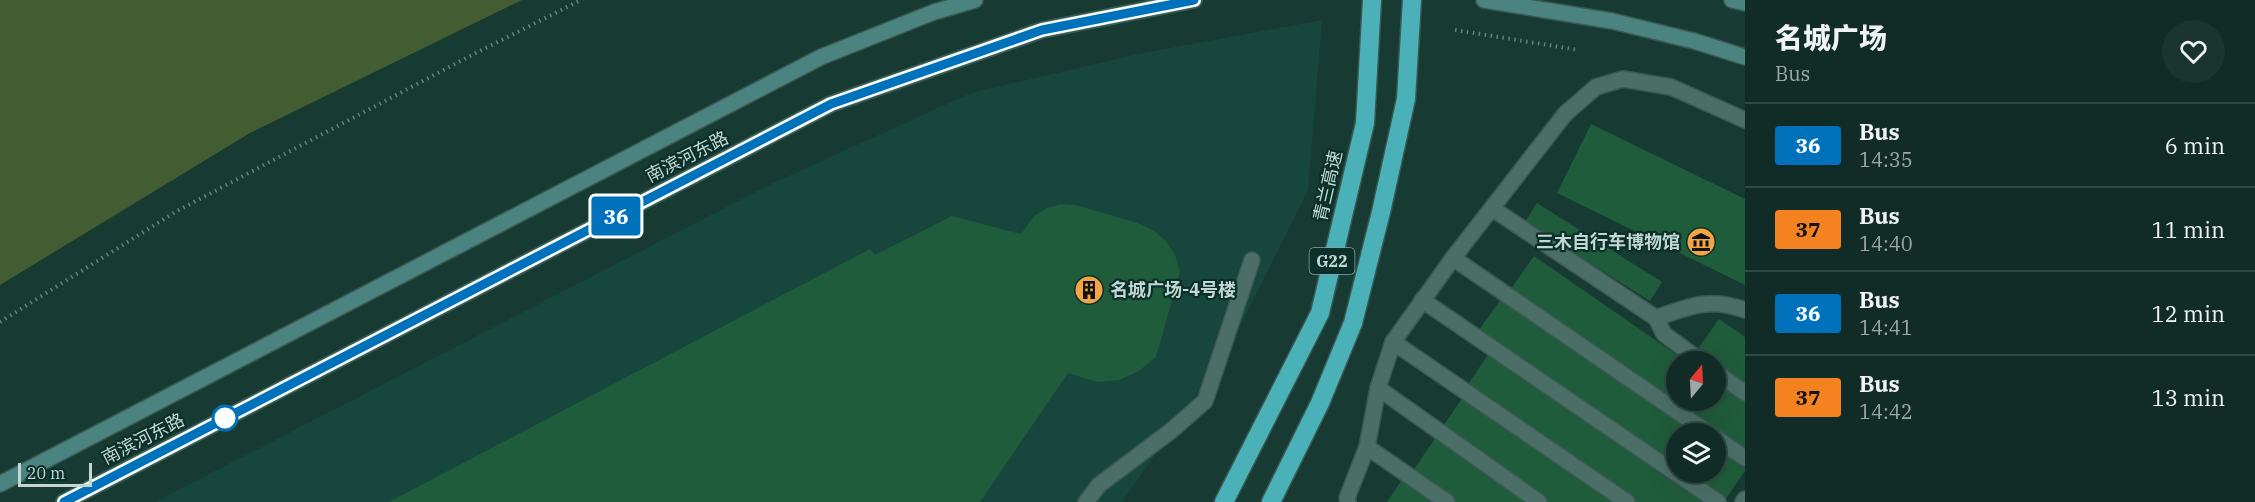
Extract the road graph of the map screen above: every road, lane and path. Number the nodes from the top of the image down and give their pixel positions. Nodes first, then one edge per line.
1 (581, 0) edge
2 (975, 0) edge
3 (1194, 0) edge
4 (1372, 0) edge
5 (1412, 0) edge
6 (1484, 0) edge
7 (1732, 0) edge
8 (1745, 3) edge
9 (1455, 30) dead end
10 (1579, 50) dead end
11 (1745, 57) edge
12 (1745, 120) edge
13 (1493, 209) junction
14 (1453, 258) junction
15 (1252, 260) dead end
16 (1422, 300) junction
17 (1745, 310) edge
18 (1656, 318) junction
19 (0, 322) edge
20 (1393, 342) junction
21 (1687, 351) edge
22 (1726, 379) edge
23 (1378, 388) junction
24 (1745, 393) edge
25 (1694, 423) edge
26 (1726, 445) edge
27 (1367, 447) junction
28 (1745, 458) edge
29 (0, 484) edge
30 (1349, 501) edge
31 (64, 502) edge
32 (1086, 502) edge
33 (1224, 502) edge
34 (1271, 502) edge
35 (1448, 502) edge
36 (1539, 502) edge
37 (1627, 502) edge
38 (1718, 502) edge

1 - 19 path
2 - 29 main road, 南滨河东路
3 - 31 main road, 南滨河东路
4 - 33 highway, 青兰高速 / G22
5 - 34 highway, G22
6 - 11 main road
7 - 8 main road
9 - 10 path
12 - 13 street
13 - 14 street
13 - 18 street
14 - 16 street
14 - 25 street
15 - 32 street
16 - 20 street
16 - 38 street
17 - 18 street
18 - 21 street
20 - 23 street
20 - 37 street
22 - 24 street
23 - 27 street
23 - 36 street
26 - 28 street
27 - 30 street
27 - 35 street

